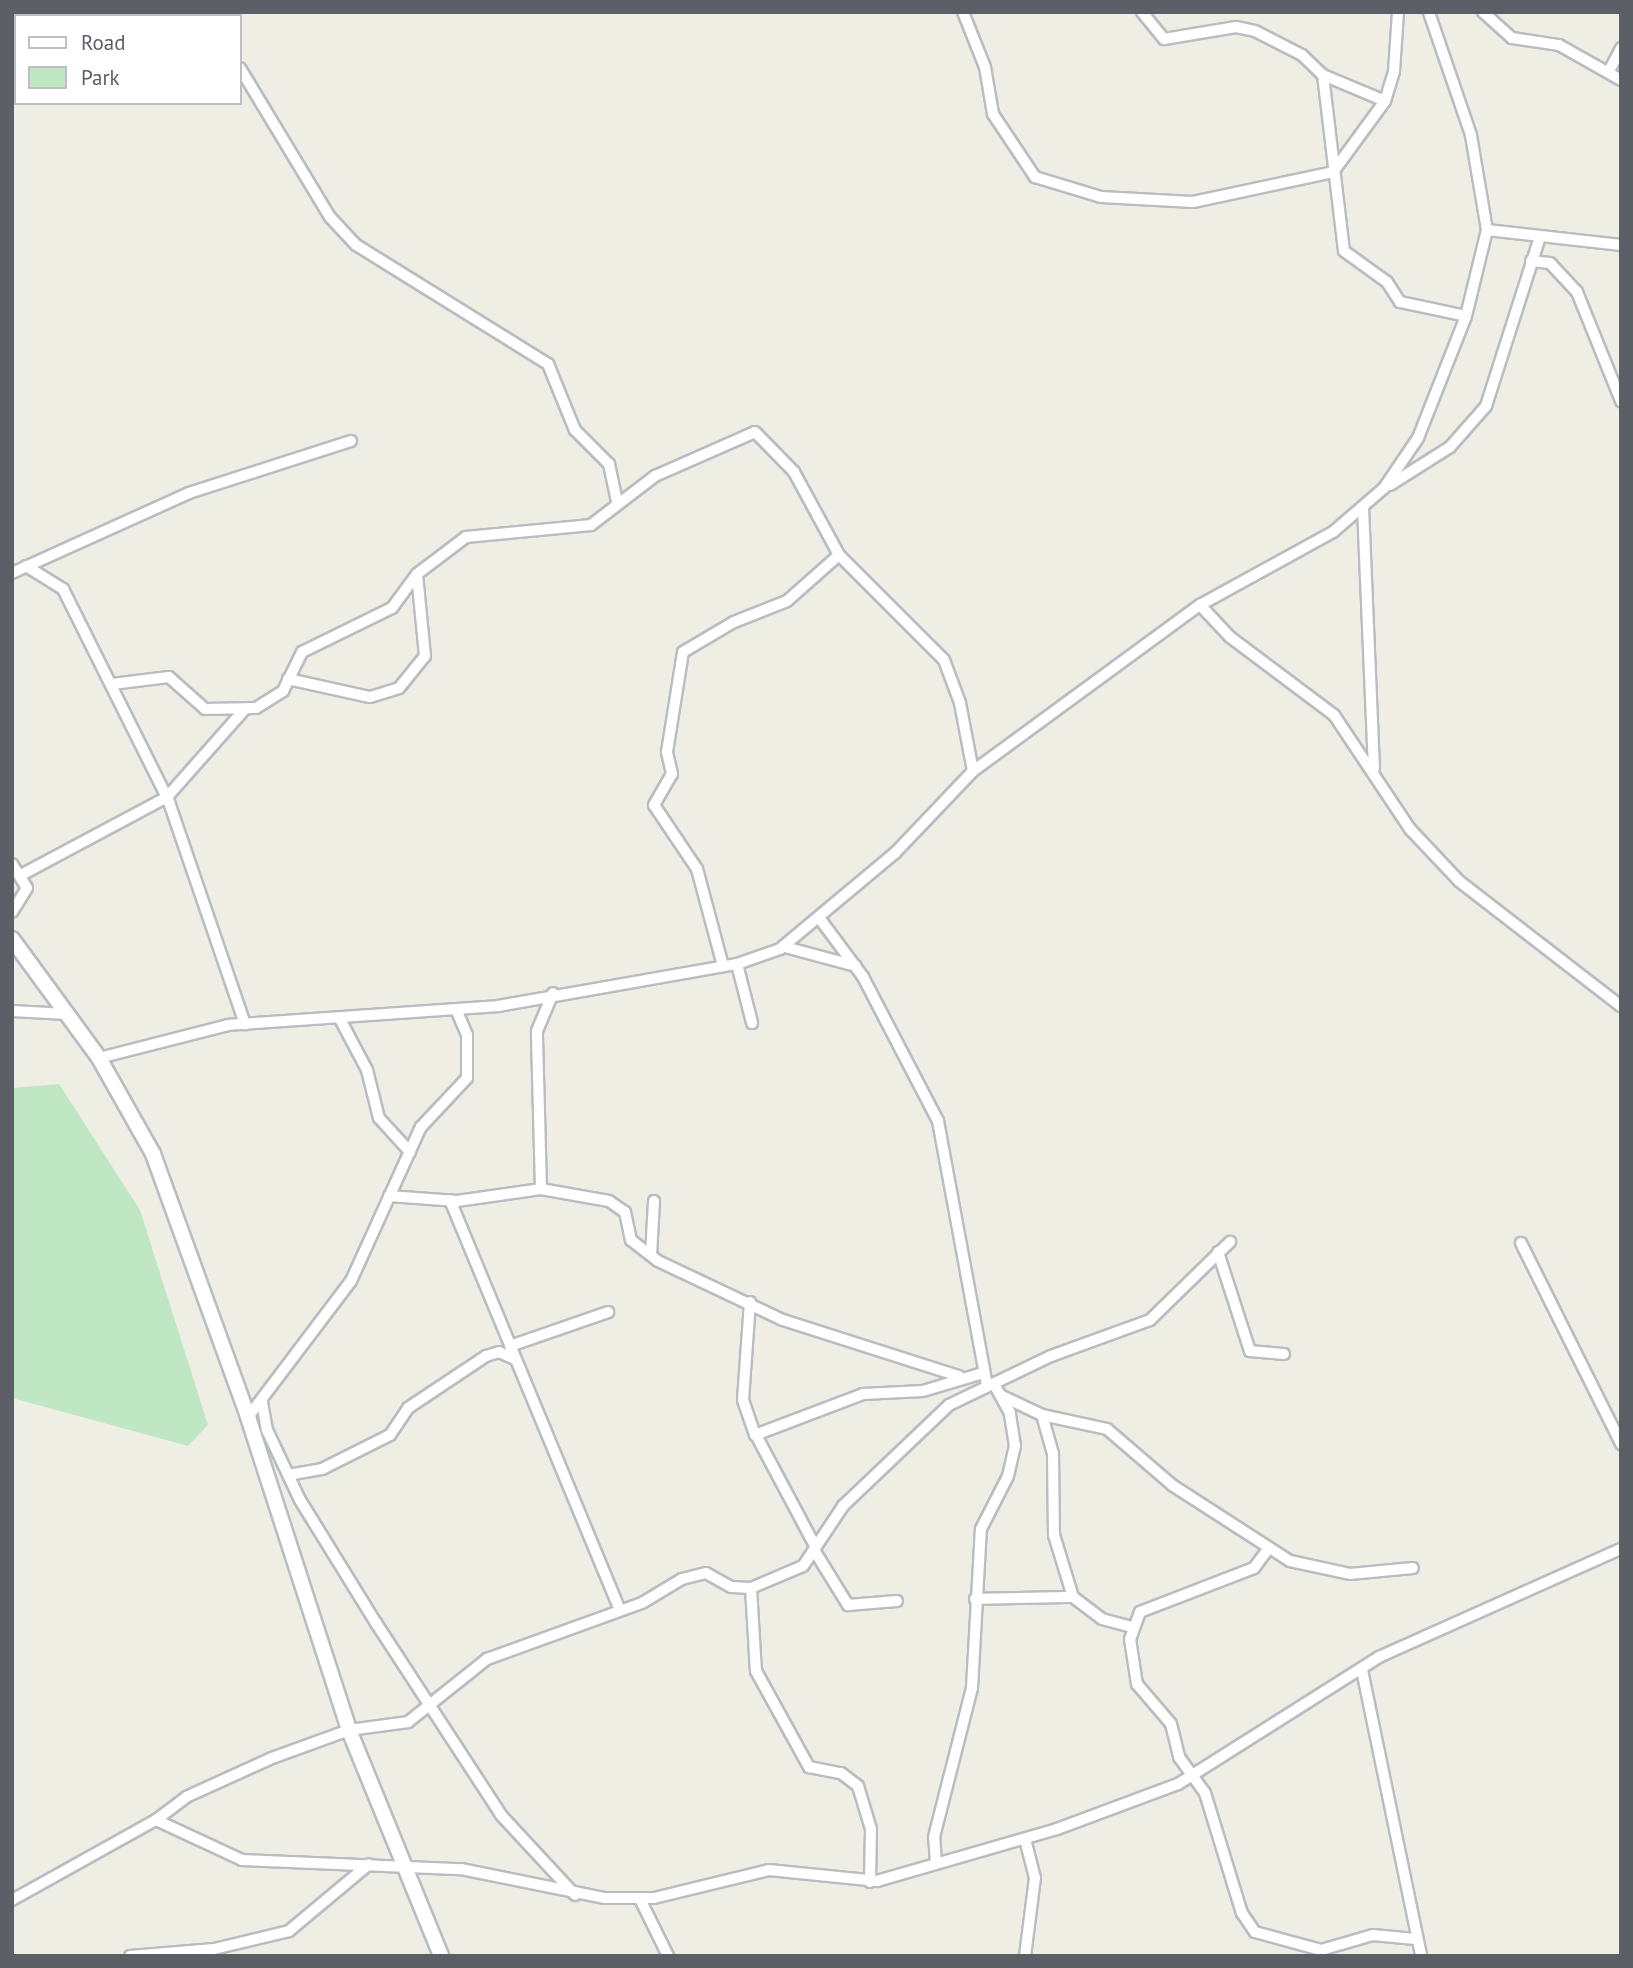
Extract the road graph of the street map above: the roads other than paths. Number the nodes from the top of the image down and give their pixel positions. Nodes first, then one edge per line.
1 (963, 12) edge
2 (1142, 12) edge
3 (1398, 12) edge
4 (1429, 12) edge
5 (1483, 12) edge
6 (1621, 48) edge
7 (242, 71) edge
8 (1609, 71) junction
9 (1323, 75) junction
10 (1621, 80) edge
11 (1385, 101) junction
12 (1333, 172) junction
13 (1487, 230) junction
14 (1539, 240) junction
15 (1621, 246) edge
16 (1531, 261) junction
17 (1466, 316) junction
18 (1617, 385) edge
19 (1621, 401) edge
20 (351, 441) dead end
21 (1384, 488) junction
22 (617, 501) junction
23 (1363, 507) junction
24 (839, 555) junction
25 (26, 566) junction
26 (12, 573) edge
27 (418, 574) junction
28 (1200, 605) junction
29 (288, 679) junction
30 (112, 684) junction
31 (244, 709) junction
32 (1374, 769) junction
33 (972, 771) junction
34 (167, 797) junction
35 (12, 864) edge
36 (21, 875) junction
37 (12, 912) edge
38 (820, 919) junction
39 (12, 939) edge
40 (785, 947) junction
41 (737, 964) junction
42 (723, 966) junction
43 (856, 966) junction
44 (553, 993) junction
45 (1621, 1006) edge
46 (12, 1011) edge
47 (457, 1011) junction
48 (67, 1014) junction
49 (340, 1019) junction
50 (752, 1023) dead end
51 (244, 1024) junction
52 (99, 1058) junction
53 (410, 1152) junction
54 (541, 1189) junction
55 (389, 1196) junction
56 (450, 1200) junction
57 (654, 1201) dead end
58 (1230, 1242) dead end
59 (1521, 1243) dead end
60 (1218, 1252) junction
61 (651, 1255) junction
62 (750, 1303) junction
63 (608, 1312) dead end
64 (510, 1346) junction
65 (1284, 1354) dead end
66 (515, 1359) junction
67 (984, 1373) junction
68 (959, 1376) junction
69 (990, 1385) junction
70 (1001, 1396) junction
71 (262, 1402) junction
72 (1042, 1415) junction
73 (248, 1416) junction
74 (756, 1435) junction
75 (1621, 1444) edge
76 (288, 1475) junction
77 (815, 1548) junction
78 (1269, 1548) junction
79 (1621, 1549) edge
80 (1413, 1568) dead end
81 (751, 1588) junction
82 (1073, 1597) junction
83 (975, 1599) junction
84 (897, 1601) dead end
85 (620, 1610) junction
86 (1132, 1627) junction
87 (1362, 1670) junction
88 (432, 1702) junction
89 (349, 1730) junction
90 (1193, 1775) junction
91 (156, 1820) junction
92 (1025, 1839) junction
93 (369, 1864) junction
94 (936, 1864) junction
95 (404, 1865) junction
96 (870, 1882) junction
97 (575, 1895) junction
98 (640, 1899) junction
99 (12, 1900) edge
100 (1415, 1939) junction
101 (130, 1956) edge
102 (441, 1956) edge
103 (668, 1956) edge
104 (1025, 1956) edge
105 (1421, 1956) edge

1 - 12 street
2 - 9 street
3 - 11 street
4 - 13 street
5 - 8 street
6 - 8 street
7 - 22 street
8 - 10 street
9 - 11 street
9 - 12 street
11 - 12 street
12 - 17 street
13 - 14 street
13 - 17 street
14 - 15 street
14 - 16 street
16 - 18 street
16 - 21 street
17 - 21 street
18 - 19 street
20 - 25 street
21 - 23 street
22 - 24 street
22 - 27 street
23 - 28 street
23 - 32 street
24 - 33 street
24 - 42 street
25 - 26 street
25 - 30 street
27 - 29 street
27 - 29 street
28 - 32 street
28 - 33 street
29 - 31 street
30 - 31 street
30 - 34 street
31 - 34 street
32 - 45 street
33 - 38 street
34 - 36 street
34 - 51 street
35 - 36 street
36 - 37 street
38 - 40 street
38 - 43 street
39 - 48 main road
40 - 41 street
40 - 43 street
41 - 42 street
41 - 50 street
42 - 44 street
43 - 67 street
44 - 47 street
44 - 54 street
46 - 48 street
47 - 49 street
47 - 53 street
48 - 52 main road
49 - 51 street
49 - 53 street
51 - 52 street
52 - 73 main road
53 - 55 street
54 - 56 street
54 - 61 street
55 - 56 street
55 - 71 street
56 - 64 street
57 - 61 street
58 - 60 street
59 - 75 street
60 - 65 street
60 - 69 street
61 - 62 street
62 - 68 street
62 - 74 street
63 - 64 street
64 - 66 street
66 - 76 street
66 - 85 street
67 - 68 street
67 - 69 street
68 - 74 street
69 - 70 street
69 - 77 street
70 - 72 street
70 - 83 street
71 - 73 street
71 - 76 street
72 - 78 street
72 - 82 street
73 - 89 main road
74 - 77 street
76 - 88 street
77 - 81 street
77 - 84 street
78 - 80 street
78 - 86 street
79 - 87 street
81 - 85 street
81 - 96 street
82 - 83 street
82 - 86 street
83 - 94 street
85 - 88 street
86 - 90 street
87 - 90 street
87 - 100 street
88 - 89 street
88 - 97 street
89 - 91 street
89 - 95 main road
90 - 92 street
90 - 100 street
91 - 93 street
91 - 99 street
92 - 94 street
92 - 104 street
93 - 95 street
93 - 101 street
94 - 96 street
95 - 97 street
95 - 102 main road
96 - 98 street
97 - 98 street
98 - 103 street
100 - 105 street

